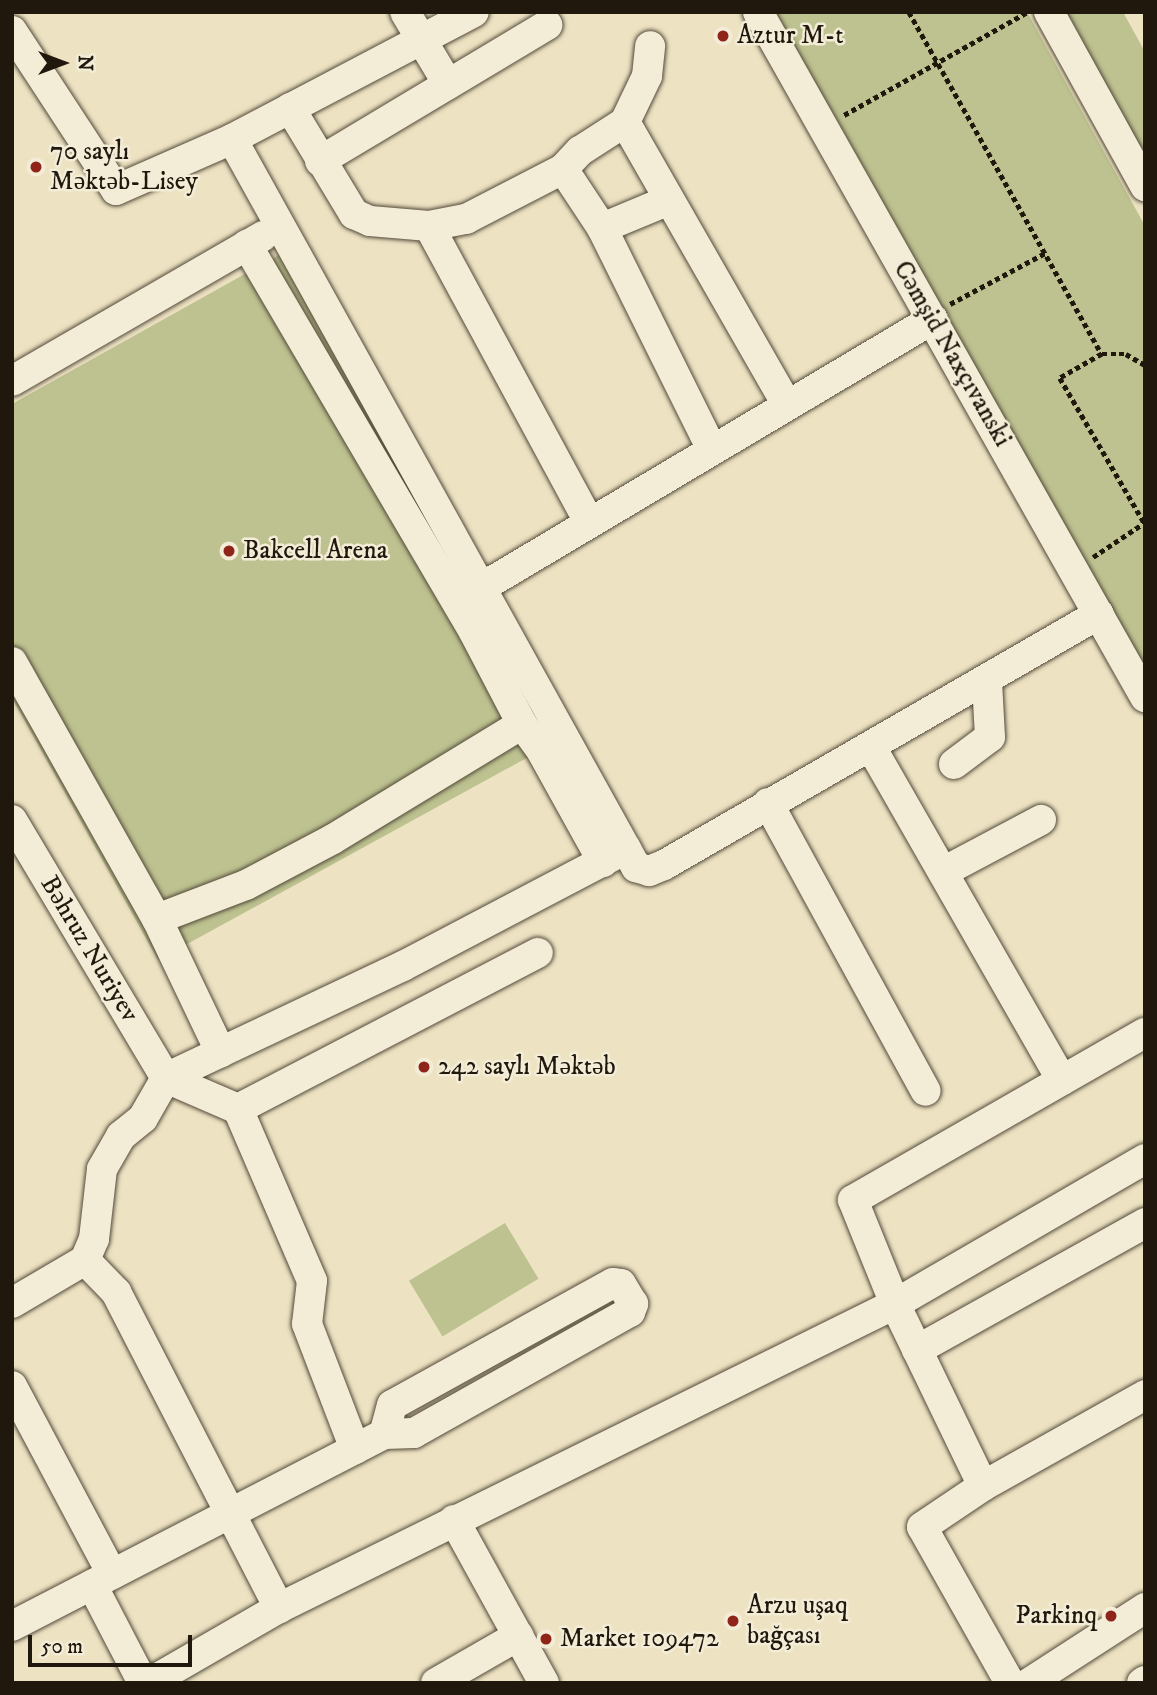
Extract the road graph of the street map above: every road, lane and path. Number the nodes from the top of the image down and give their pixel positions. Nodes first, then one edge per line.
1 (23, 12) edge
2 (405, 12) edge
3 (474, 12) edge
4 (758, 12) edge
5 (909, 12) edge
6 (1027, 12) edge
7 (1049, 12) edge
8 (12, 18) edge
9 (547, 25) dead end
10 (12, 31) edge
11 (421, 39) junction
12 (650, 46) dead end
13 (936, 59) junction
14 (448, 85) junction
15 (290, 108) junction
16 (625, 122) junction
17 (823, 127) junction
18 (232, 139) junction
19 (320, 161) junction
20 (563, 169) junction
21 (1143, 181) edge
22 (667, 201) junction
23 (429, 226) junction
24 (279, 227) junction
25 (602, 228) junction
26 (247, 245) junction
27 (1045, 253) junction
28 (932, 317) junction
29 (1102, 354) junction
30 (1145, 365) edge
31 (12, 381) edge
32 (786, 403) junction
33 (711, 448) junction
34 (589, 522) junction
35 (1144, 523) edge
36 (1074, 569) junction
37 (478, 589) junction
38 (1099, 614) junction
39 (12, 662) edge
40 (987, 681) junction
41 (1145, 697) edge
42 (522, 724) junction
43 (871, 747) junction
44 (954, 764) dead end
45 (768, 803) junction
46 (12, 820) edge
47 (1041, 820) dead end
48 (615, 856) junction
49 (943, 872) junction
50 (157, 919) junction
51 (538, 953) dead end
52 (1145, 1033) edge
53 (221, 1053) junction
54 (166, 1078) junction
55 (1062, 1080) junction
56 (926, 1091) dead end
57 (238, 1109) junction
58 (1145, 1160) edge
59 (1145, 1223) edge
60 (85, 1260) junction
61 (12, 1303) edge
62 (895, 1304) junction
63 (917, 1350) junction
64 (12, 1386) edge
65 (1145, 1395) edge
66 (384, 1434) junction
67 (355, 1449) junction
68 (983, 1486) junction
69 (232, 1513) junction
70 (454, 1520) junction
71 (102, 1579) junction
72 (279, 1608) junction
73 (1145, 1608) edge
74 (12, 1626) edge
75 (518, 1636) junction
76 (144, 1683) edge
77 (149, 1683) edge
78 (436, 1683) edge
79 (544, 1683) edge
80 (1010, 1683) edge
81 (1029, 1683) edge

1 - 8 street
2 - 11 street
3 - 11 street
4 - 17 street, Cəmşid Naxçıvanski
5 - 13 path
6 - 13 path
7 - 21 street
9 - 14 street
10 - 18 street
11 - 14 street
11 - 15 street
12 - 16 street
13 - 17 path
13 - 27 path
14 - 19 street
15 - 18 street
15 - 19 street
16 - 20 street
16 - 22 street
17 - 28 street, Cəmşid Naxçıvanski
18 - 24 street
19 - 23 street
20 - 23 street
20 - 25 street
22 - 25 street
22 - 32 street
23 - 34 street
24 - 26 street
24 - 37 street
25 - 33 street
26 - 31 street
26 - 42 street
27 - 28 path
27 - 29 path
28 - 32 street
28 - 36 street, Cəmşid Naxçıvanski
29 - 30 path
29 - 35 path
32 - 33 street
33 - 34 street
34 - 37 street
35 - 36 path
36 - 38 street, Cəmşid Naxçıvanski
37 - 48 street
38 - 40 street
38 - 41 street, Cəmşid Naxçıvanski
39 - 50 street
40 - 43 street
40 - 44 street
42 - 48 street
42 - 50 street
43 - 45 street
43 - 49 street
45 - 48 street
45 - 56 street
46 - 54 street, Bəhruz Nuriyev
47 - 49 street
48 - 53 street
49 - 55 street
50 - 53 street
51 - 57 street
52 - 55 street
53 - 54 street
54 - 57 street
54 - 60 street
55 - 62 street
57 - 67 street
58 - 62 street
59 - 63 street
60 - 61 street
60 - 69 street
62 - 63 street
62 - 70 street
63 - 68 street
64 - 71 street
65 - 68 street
66 - 66 street
66 - 67 street
67 - 69 street
68 - 80 street
69 - 71 street
69 - 72 street
70 - 72 street
70 - 75 street
71 - 74 street
71 - 76 street
72 - 77 street
73 - 81 street
75 - 78 street
75 - 79 street

